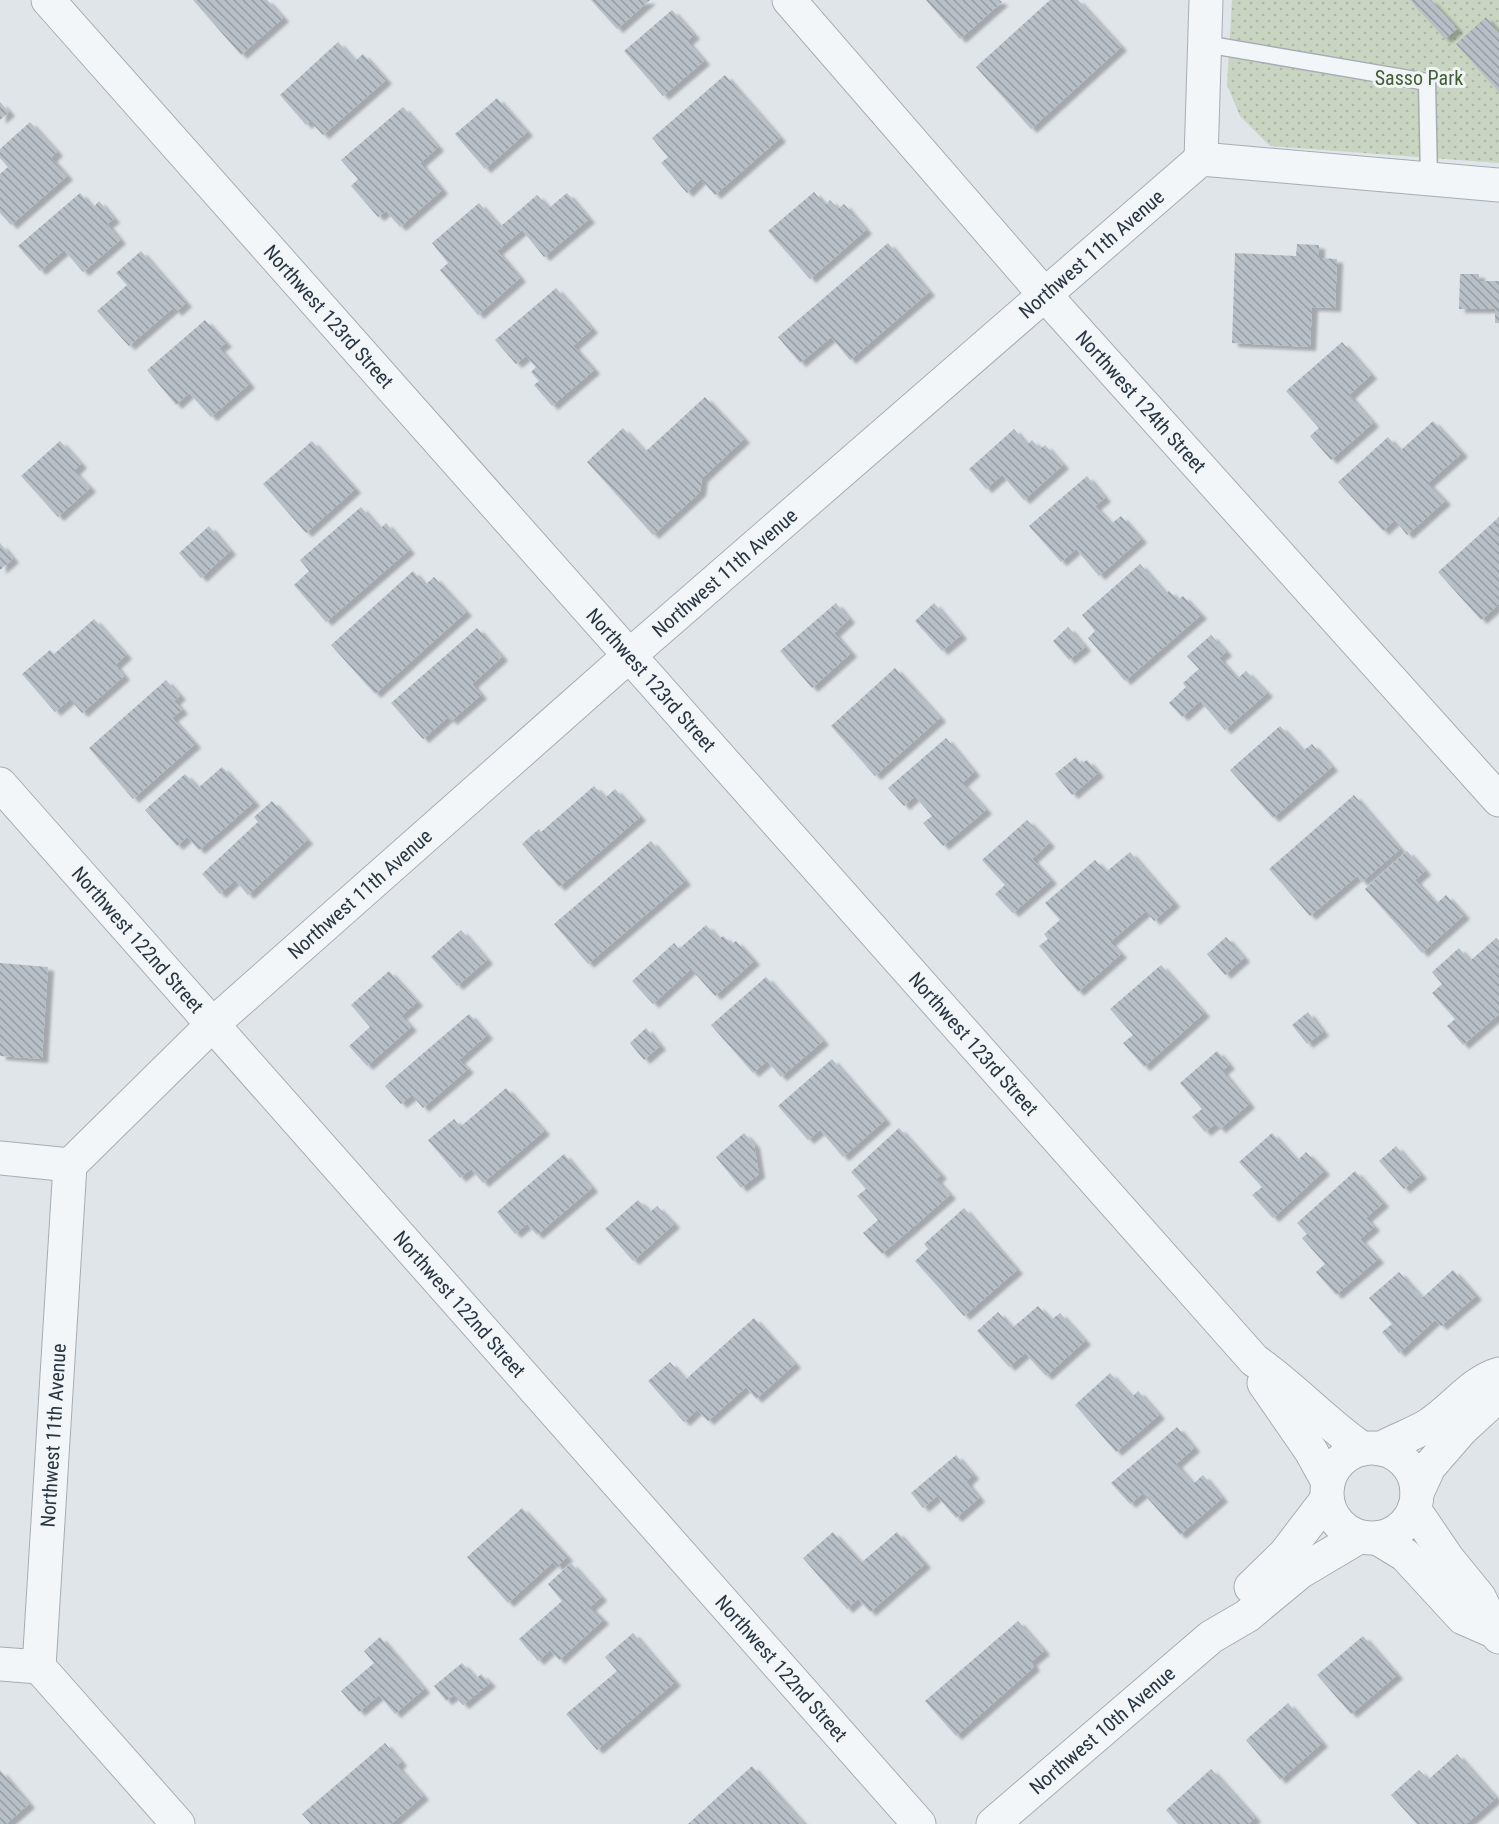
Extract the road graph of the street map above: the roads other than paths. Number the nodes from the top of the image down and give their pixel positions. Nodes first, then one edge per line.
1 (48, 0) edge
2 (789, 0) edge
3 (1206, 0) edge
4 (1205, 44) junction
5 (1201, 159) junction
6 (1429, 179) junction
7 (1499, 185) edge
8 (1045, 295) junction
9 (630, 655) junction
10 (0, 784) edge
11 (1499, 800) edge
12 (214, 1023) junction
13 (0, 1158) edge
14 (70, 1165) junction
15 (1254, 1360) junction
16 (1499, 1374) edge
17 (1499, 1395) edge
18 (1372, 1449) junction
19 (1327, 1491) junction
20 (1416, 1501) junction
21 (1368, 1537) junction
22 (1497, 1634) edge
23 (1210, 1637) junction
24 (0, 1664) edge
25 (39, 1667) junction
26 (178, 1824) edge
27 (919, 1824) edge
28 (993, 1824) edge

1 - 9 street, Northwest 123rd Street
2 - 8 street, Northwest 124th Street
3 - 4 street
4 - 5 street
4 - 6 lane
5 - 6 street
5 - 8 street, Northwest 11th Avenue
6 - 7 street
8 - 9 street, Northwest 11th Avenue
8 - 11 street, Northwest 124th Street
9 - 12 street, Northwest 11th Avenue
9 - 15 street, Northwest 123rd Street
10 - 12 street, Northwest 122nd Street
12 - 14 street, Northwest 11th Avenue
12 - 27 street, Northwest 122nd Street
13 - 14 street
14 - 25 street, Northwest 11th Avenue
15 - 18 street, Northwest 123rd Street
15 - 19 street, Northwest 123rd Street
16 - 18 street
17 - 20 street
18 - 19 street
18 - 20 street
19 - 21 street
19 - 23 street, Northwest 10th Avenue
20 - 21 street
20 - 22 street
21 - 22 street
21 - 23 street, Northwest 10th Avenue
23 - 28 street, Northwest 10th Avenue
24 - 25 street
25 - 26 street

